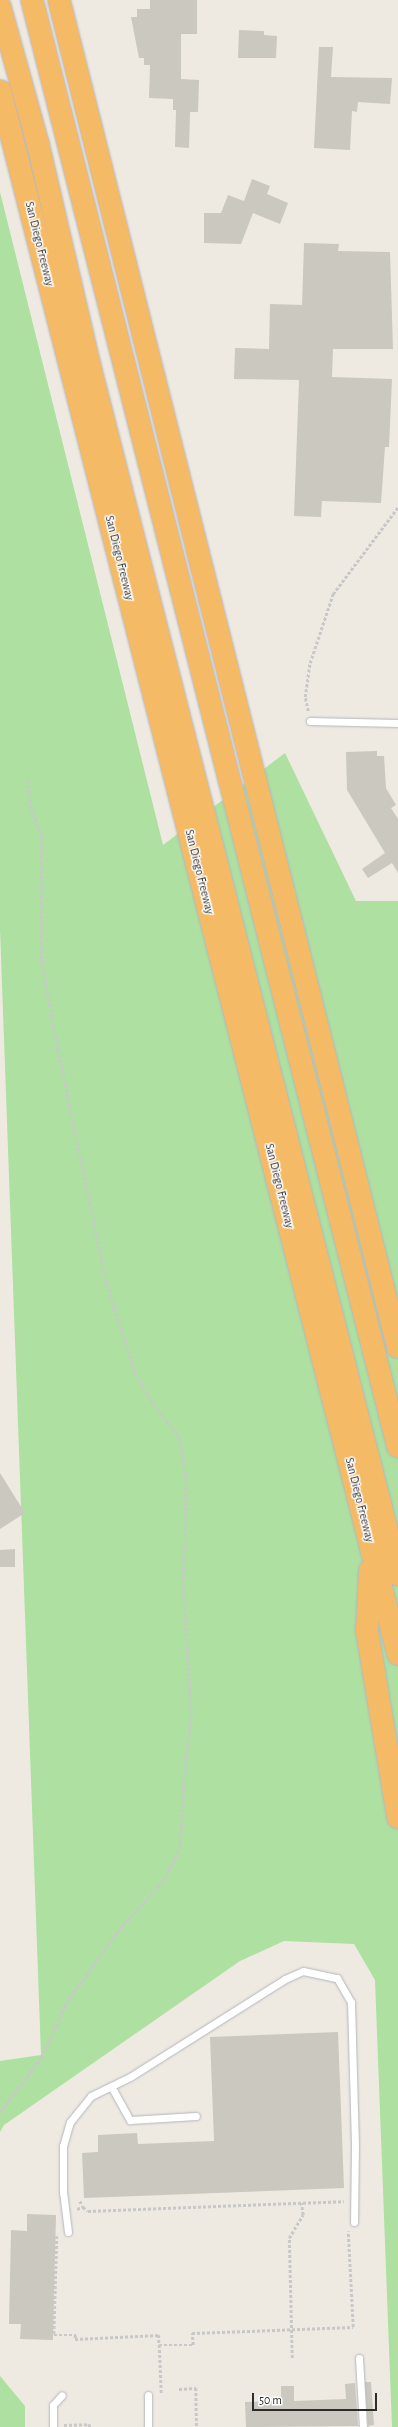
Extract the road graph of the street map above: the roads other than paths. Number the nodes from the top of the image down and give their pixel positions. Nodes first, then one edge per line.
1 (32, 0) edge
2 (59, 0) edge
3 (0, 7) edge
4 (0, 91) edge
5 (310, 721) road end
6 (398, 723) edge
7 (398, 1347) edge
8 (398, 1446) edge
9 (371, 1546) junction
10 (398, 1574) edge
11 (398, 1654) edge
12 (398, 1817) edge
13 (112, 2086) junction
14 (196, 2116) dead end
15 (354, 2222) dead end
16 (68, 2232) dead end
17 (359, 2358) dead end
18 (62, 2395) dead end
19 (148, 2395) dead end
20 (53, 2426) edge
21 (148, 2427) edge
22 (363, 2427) edge

1 - 8 highway
2 - 7 highway
3 - 10 highway
4 - 9 highway, San Diego Freeway
5 - 6 lane
9 - 11 highway, San Diego Freeway
9 - 12 highway
13 - 14 lane
13 - 15 lane
13 - 16 lane
17 - 22 lane
18 - 20 lane
19 - 21 lane

